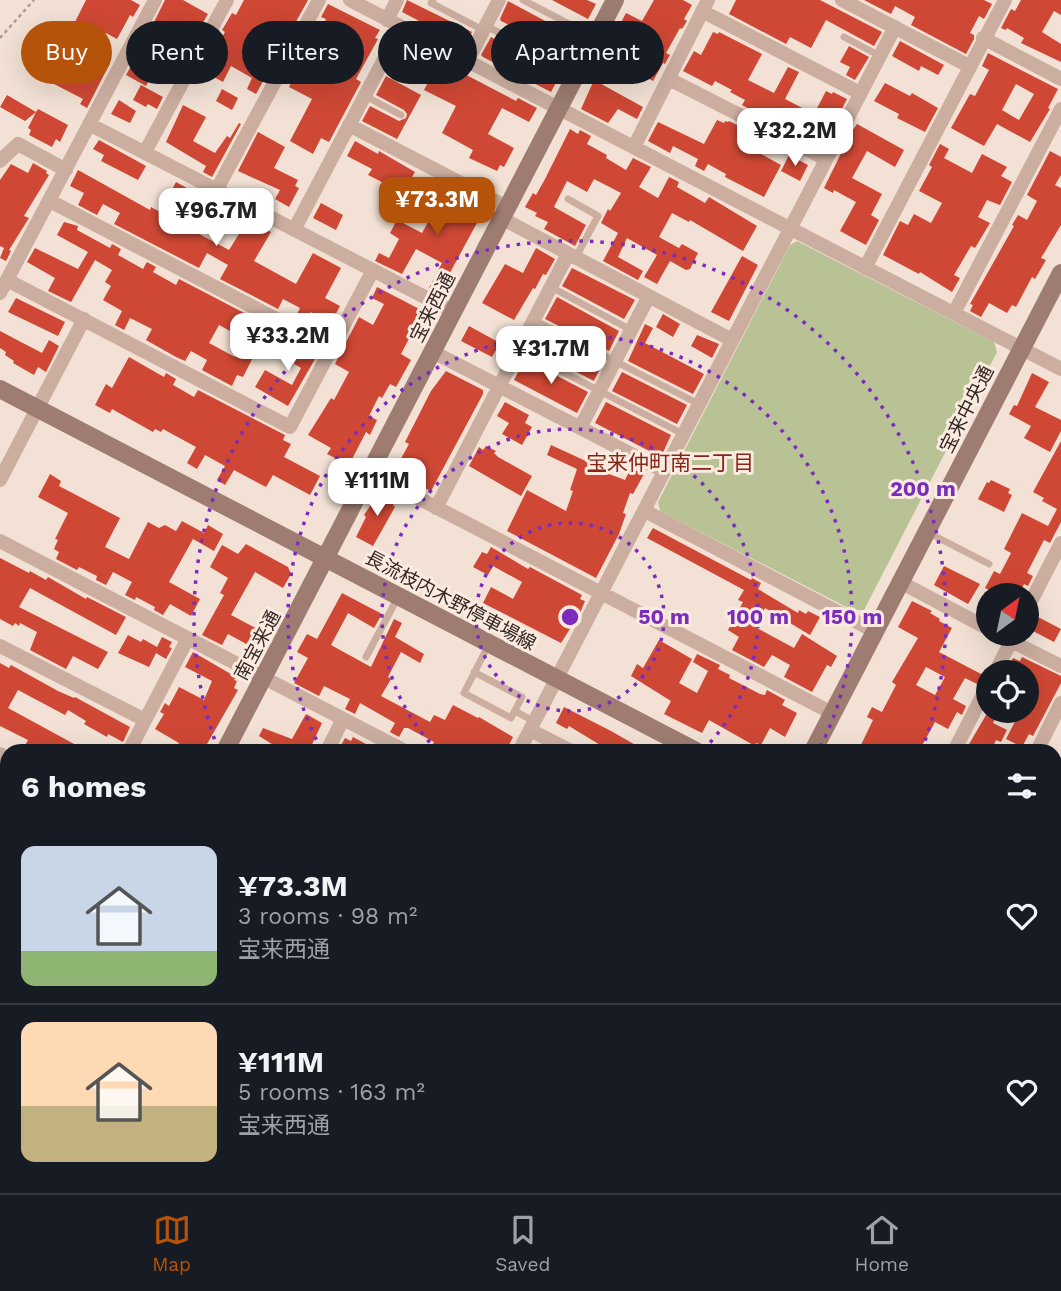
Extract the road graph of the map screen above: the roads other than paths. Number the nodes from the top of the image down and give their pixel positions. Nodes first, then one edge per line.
1 (155, 0) edge
2 (227, 0) edge
3 (319, 0) edge
4 (350, 0) edge
5 (397, 0) edge
6 (433, 0) edge
7 (499, 0) edge
8 (523, 0) edge
9 (615, 0) edge
10 (842, 0) edge
11 (1004, 0) edge
12 (705, 6) edge
13 (387, 20) joint
14 (563, 21) edge
15 (604, 21) edge
16 (895, 27) junction
17 (485, 28) junction
18 (491, 30) edge
19 (844, 37) dead end
20 (983, 38) junction
21 (477, 43) edge
22 (880, 56) junction
23 (969, 66) junction
24 (477, 67) edge
25 (378, 70) edge
26 (668, 79) junction
27 (1061, 79) edge
28 (572, 84) edge
29 (860, 93) junction
30 (364, 96) junction
31 (558, 109) junction
32 (1061, 109) edge
33 (401, 115) dead end
34 (89, 124) junction
35 (349, 125) junction
36 (634, 147) junction
37 (145, 152) junction
38 (826, 159) junction
39 (0, 161) edge
40 (66, 170) junction
41 (217, 189) junction
42 (568, 199) dead end
43 (50, 201) junction
44 (504, 213) junction
45 (791, 229) junction
46 (294, 230) junction
47 (572, 256) junction
48 (865, 268) junction
49 (373, 270) junction
50 (1060, 278) edge
51 (4, 287) edge
52 (551, 287) junction
53 (649, 296) junction
54 (454, 312) junction
55 (954, 313) junction
56 (84, 319) junction
57 (534, 319) junction
58 (631, 330) junction
59 (732, 340) junction
60 (332, 348) junction
61 (518, 349) junction
62 (1021, 349) junction
63 (433, 352) junction
64 (615, 360) junction
65 (1061, 369) edge
66 (499, 386) junction
67 (0, 389) edge
68 (599, 391) junction
69 (698, 404) junction
70 (38, 409) junction
71 (580, 428) junction
72 (683, 434) junction
73 (664, 471) junction
74 (370, 473) junction
75 (0, 480) edge
76 (436, 508) junction
77 (645, 511) junction
78 (926, 532) junction
79 (0, 541) edge
80 (1061, 543) edge
81 (327, 559) junction
82 (989, 565) dead end
83 (900, 582) junction
84 (1040, 584) edge
85 (601, 594) junction
86 (398, 596) junction
87 (976, 622) edge
88 (874, 631) junction
89 (188, 638) junction
90 (489, 644) junction
91 (0, 646) edge
92 (1028, 646) edge
93 (366, 657) dead end
94 (1061, 666) edge
95 (474, 673) junction
96 (264, 676) junction
97 (557, 679) junction
98 (1061, 703) edge
99 (976, 708) edge
100 (515, 711) junction
101 (832, 713) junction
102 (343, 719) junction
103 (145, 720) junction
104 (532, 726) junction
105 (133, 744) edge
106 (229, 744) edge
107 (330, 744) edge
108 (391, 744) edge
109 (523, 744) edge
110 (560, 744) edge
111 (682, 744) edge
112 (816, 744) edge
113 (958, 744) edge
114 (1040, 744) edge

1 - 34 street
2 - 37 street
3 - 41 street
4 - 13 street
5 - 13 street
6 - 17 lane
7 - 17 street
8 - 14 lane
9 - 15 street, 宝来西通
10 - 16 street
11 - 20 street
12 - 26 street
12 - 29 street
16 - 22 street
16 - 23 street
17 - 18 lane
17 - 21 street
19 - 22 lane
20 - 23 street
20 - 27 street
22 - 29 street
23 - 48 street
24 - 31 street
25 - 30 street
26 - 36 street
26 - 38 street
28 - 31 street, 宝来西通
29 - 38 street
30 - 33 lane
30 - 35 street
31 - 36 street
31 - 44 street, 宝来西通
32 - 55 street
34 - 37 street
34 - 40 street
35 - 44 street
35 - 46 street
36 - 45 street
37 - 41 street
38 - 45 street
39 - 40 street
40 - 43 street
41 - 46 street
42 - 47 lane
43 - 51 street
43 - 60 street
44 - 47 street
44 - 54 street, 宝来西通
45 - 48 street
45 - 59 street
46 - 49 street
47 - 52 street
47 - 53 street
48 - 55 street
49 - 54 street
49 - 60 street
50 - 62 street, 宝来中央通
51 - 56 street
52 - 57 street
52 - 58 lane
53 - 58 street
53 - 59 street
54 - 63 street, 宝来西通
55 - 62 street
56 - 60 street
56 - 70 street
57 - 61 street
57 - 64 lane
58 - 64 street
59 - 69 street
61 - 66 street
61 - 68 lane
62 - 65 street
62 - 78 street, 宝来中央通
63 - 66 street
63 - 74 street, 宝来西通
64 - 68 street
64 - 69 lane
66 - 71 street
66 - 76 street
67 - 70 street, 長流枝内木野停車場線
68 - 71 street
68 - 72 lane
69 - 72 street
70 - 75 street
70 - 81 street, 長流枝内木野停車場線
71 - 73 street
72 - 73 street
73 - 77 street
74 - 76 street
74 - 81 street, 宝来西通
76 - 85 street
77 - 85 street
77 - 88 street
78 - 82 lane
78 - 83 street, 宝来中央通
79 - 89 street
80 - 84 street
81 - 86 street, 長流枝内木野停車場線
81 - 96 street, 南宝来通
83 - 87 street
83 - 88 street, 宝来中央通
85 - 97 street
85 - 101 street
86 - 90 street, 長流枝内木野停車場線
86 - 93 lane
88 - 101 street, 宝来中央通
89 - 96 street
89 - 103 street
90 - 95 lane
90 - 97 street, 長流枝内木野停車場線
91 - 103 street
92 - 94 street
95 - 100 lane
95 - 100 lane
96 - 102 street
96 - 106 street, 南宝来通
97 - 104 street
97 - 111 street, 長流枝内木野停車場線
98 - 114 street
99 - 113 street
100 - 104 lane
101 - 112 street, 宝来中央通
102 - 107 street
102 - 108 street
103 - 105 street
104 - 109 street
104 - 110 street

